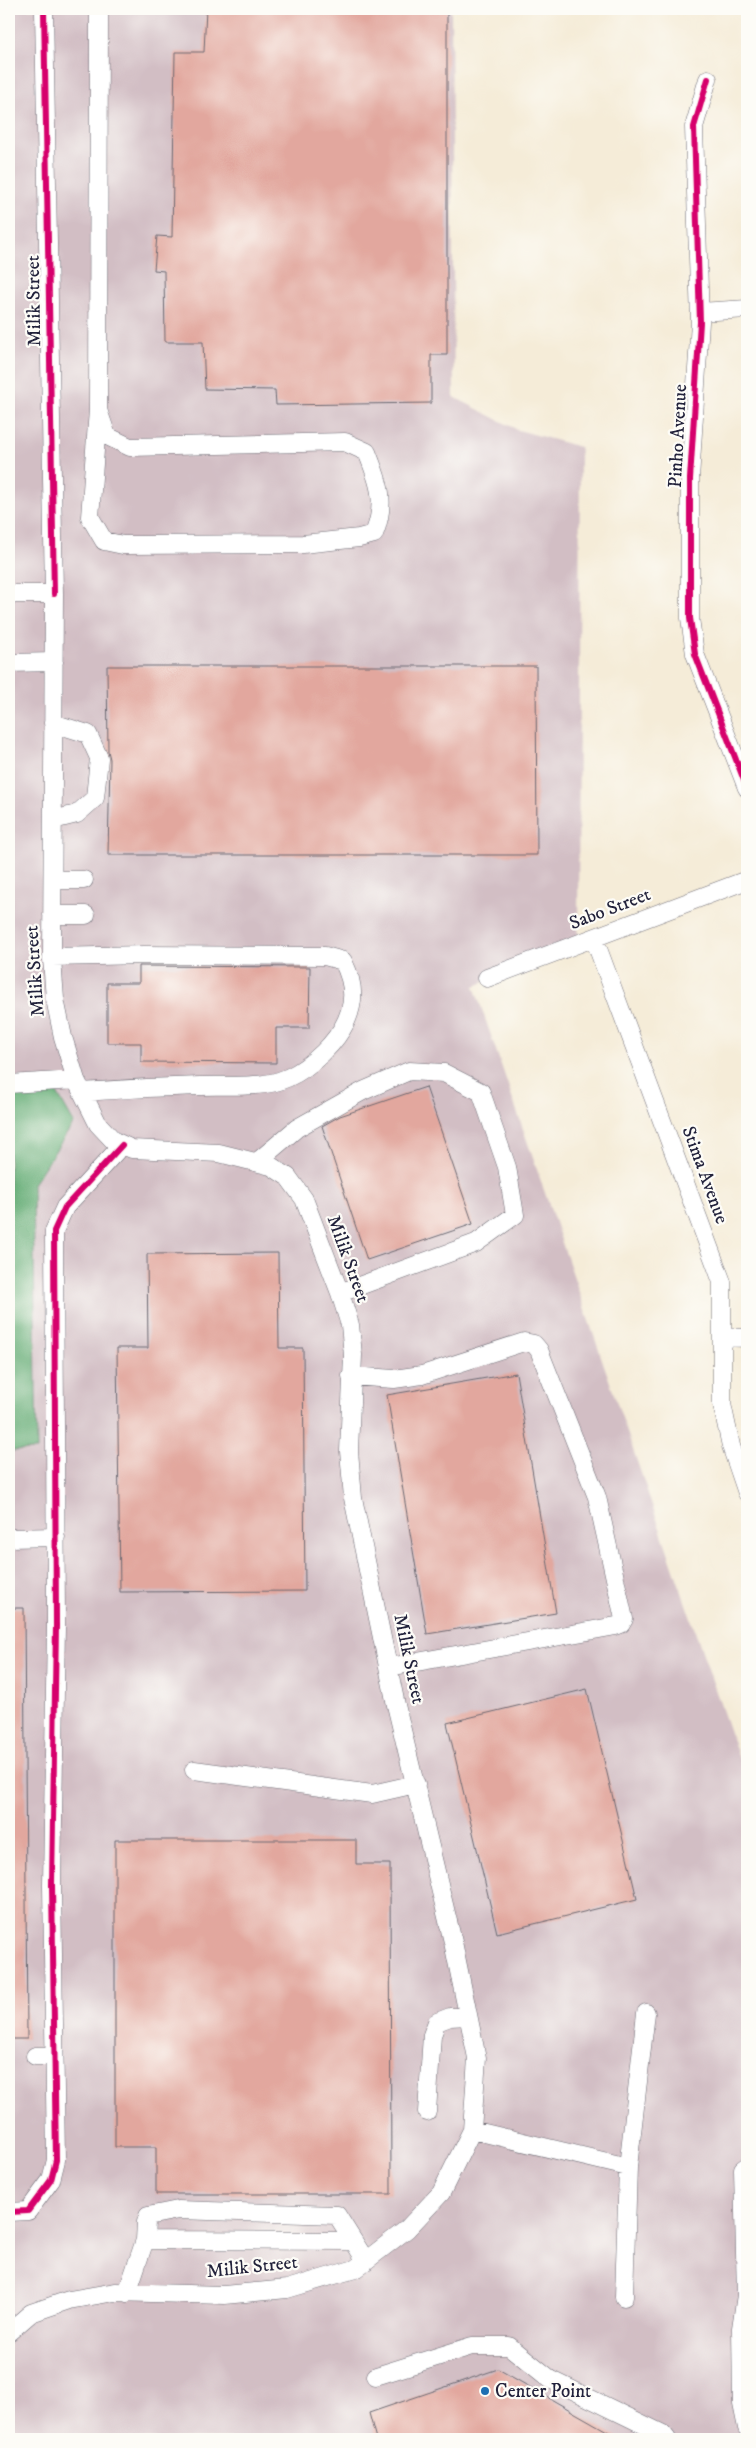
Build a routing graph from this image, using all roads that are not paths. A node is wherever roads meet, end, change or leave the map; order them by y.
1 (44, 9) edge
2 (99, 9) edge
3 (708, 79) dead end
4 (747, 309) edge
5 (700, 312) junction
6 (98, 410) junction
7 (9, 594) edge
8 (54, 594) junction
9 (54, 662) junction
10 (10, 663) edge
11 (53, 723) junction
12 (747, 788) edge
13 (53, 820) junction
14 (53, 880) junction
15 (84, 880) dead end
16 (747, 880) edge
17 (52, 915) junction
18 (86, 915) dead end
19 (594, 938) junction
20 (52, 957) junction
21 (488, 978) dead end
22 (9, 1084) edge
23 (79, 1086) junction
24 (122, 1145) junction
25 (256, 1162) junction
26 (340, 1293) junction
27 (724, 1337) junction
28 (747, 1338) edge
29 (351, 1376) junction
30 (747, 1492) edge
31 (56, 1537) junction
32 (9, 1538) edge
33 (389, 1666) junction
34 (194, 1770) dead end
35 (416, 1784) junction
36 (646, 2013) dead end
37 (468, 2016) junction
38 (35, 2056) dead end
39 (54, 2056) junction
40 (427, 2112) dead end
41 (472, 2130) junction
42 (747, 2166) edge
43 (628, 2167) junction
44 (9, 2212) edge
45 (145, 2240) junction
46 (353, 2241) junction
47 (366, 2261) junction
48 (127, 2293) junction
49 (624, 2297) dead end
50 (9, 2332) edge
51 (376, 2376) dead end
52 (747, 2428) edge
53 (667, 2439) edge

1 - 8 street, Milik Street
2 - 6 street
3 - 5 street, Pinho Avenue
4 - 5 street
5 - 12 street, Pinho Avenue
6 - 6 street
7 - 8 street
8 - 9 street, Milik Street
9 - 10 street
9 - 11 street, Milik Street
11 - 13 street, Milik Street
11 - 13 street
13 - 14 street, Milik Street
14 - 15 street
14 - 17 street, Milik Street
16 - 19 street, Sabo Street
17 - 18 street
17 - 20 street, Milik Street
19 - 21 street, Sabo Street
19 - 27 street, Stima Avenue
20 - 23 street, Milik Street
20 - 23 street
22 - 23 street
23 - 24 street, Milik Street
24 - 25 street, Milik Street
24 - 31 street
25 - 26 street, Milik Street
25 - 26 street
26 - 29 street, Milik Street
27 - 28 street
27 - 30 street, Stima Avenue
29 - 33 street, Milik Street
29 - 33 street
31 - 32 street
31 - 39 street
33 - 35 street, Milik Street
34 - 35 street
35 - 37 street, Milik Street
36 - 43 street
37 - 40 street
37 - 41 street, Milik Street
38 - 39 street
39 - 44 street
41 - 43 street
41 - 47 street, Milik Street
42 - 52 street
43 - 49 street
45 - 46 street
45 - 46 street
45 - 48 street
46 - 47 street
47 - 48 street, Milik Street
48 - 50 street, Milik Street
51 - 53 street

